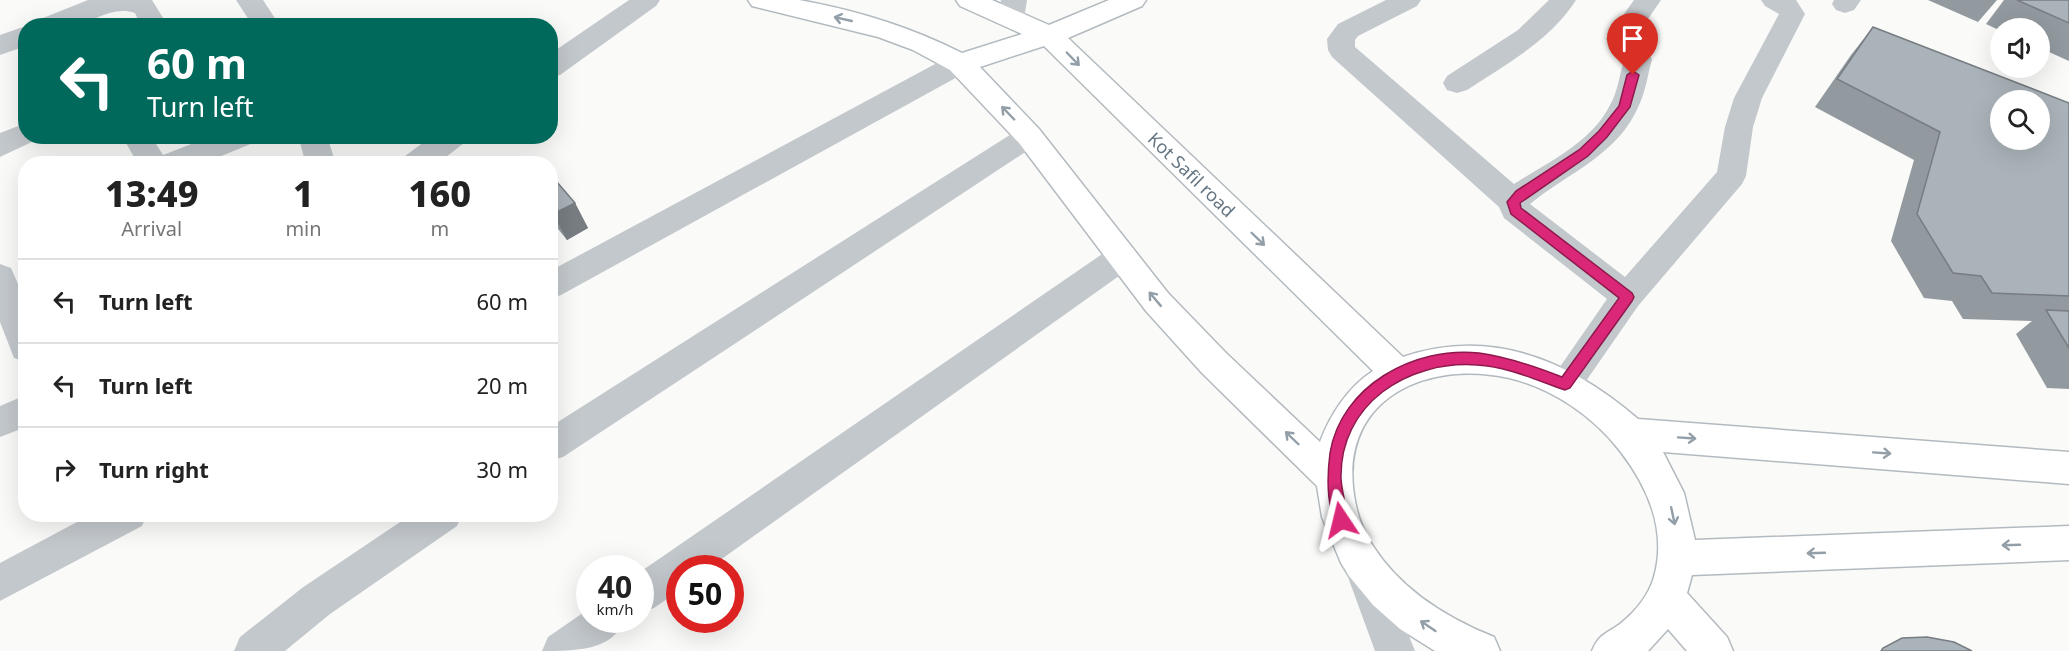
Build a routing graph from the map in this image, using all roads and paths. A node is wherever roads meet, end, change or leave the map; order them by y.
1 (249, 0) edge
2 (647, 0) edge
3 (762, 0) edge
4 (969, 0) edge
5 (1133, 0) edge
6 (1408, 0) edge
7 (1563, 0) edge
8 (1648, 0) edge
9 (1774, 0) edge
10 (1012, 10) edge
11 (66, 18) edge
12 (151, 18) edge
13 (261, 18) edge
14 (1049, 34) junction
15 (18, 38) edge
16 (0, 46) edge
17 (558, 62) edge
18 (960, 63) junction
19 (1457, 83) dead end
20 (1029, 136) junction
21 (18, 137) edge
22 (222, 144) edge
23 (443, 144) edge
24 (0, 146) edge
25 (192, 156) edge
26 (427, 156) edge
27 (1514, 202) junction
28 (1122, 256) junction
29 (0, 277) edge
30 (558, 282) edge
31 (1627, 297) junction
32 (18, 326) edge
33 (1397, 374) junction
34 (1565, 384) junction
35 (18, 414) edge
36 (0, 422) edge
37 (1629, 434) junction
38 (558, 441) edge
39 (2069, 468) edge
40 (1334, 479) junction
41 (432, 522) edge
42 (93, 523) edge
43 (2069, 543) edge
44 (1678, 558) junction
45 (1361, 562) junction
46 (0, 583) edge
47 (654, 586) edge
48 (1667, 598) junction
49 (588, 633) edge
50 (254, 651) edge
51 (562, 651) edge
52 (1395, 651) edge
53 (1480, 651) edge
54 (1613, 651) edge
55 (1713, 651) edge

1 - 13 street
2 - 17 street
18 -> 3 main road
4 - 10 main road, Kot Safil road
5 - 14 main road
6 - 27 street
7 - 19 street
8 - 27 street
9 - 31 street
10 - 14 main road, Kot Safil road
11 - 12 street
14 - 18 main road
14 -> 33 main road, Kot Safil road
15 - 16 street
20 -> 18 main road
18 - 30 street
20 - 28 main road
20 - 38 street
21 - 24 street
22 - 25 street
23 - 26 street
27 - 31 street
40 -> 28 main road
28 - 47 street
29 - 32 street
31 - 34 street
33 - 34 main road
33 - 40 main road
34 - 37 main road
35 - 36 street
37 -> 39 main road
37 -> 44 main road
40 - 45 main road
41 - 50 street
42 - 46 street
43 -> 44 main road
44 - 48 main road
45 - 52 street
53 -> 45 main road
48 - 54 main road
48 - 55 main road
49 - 51 street

